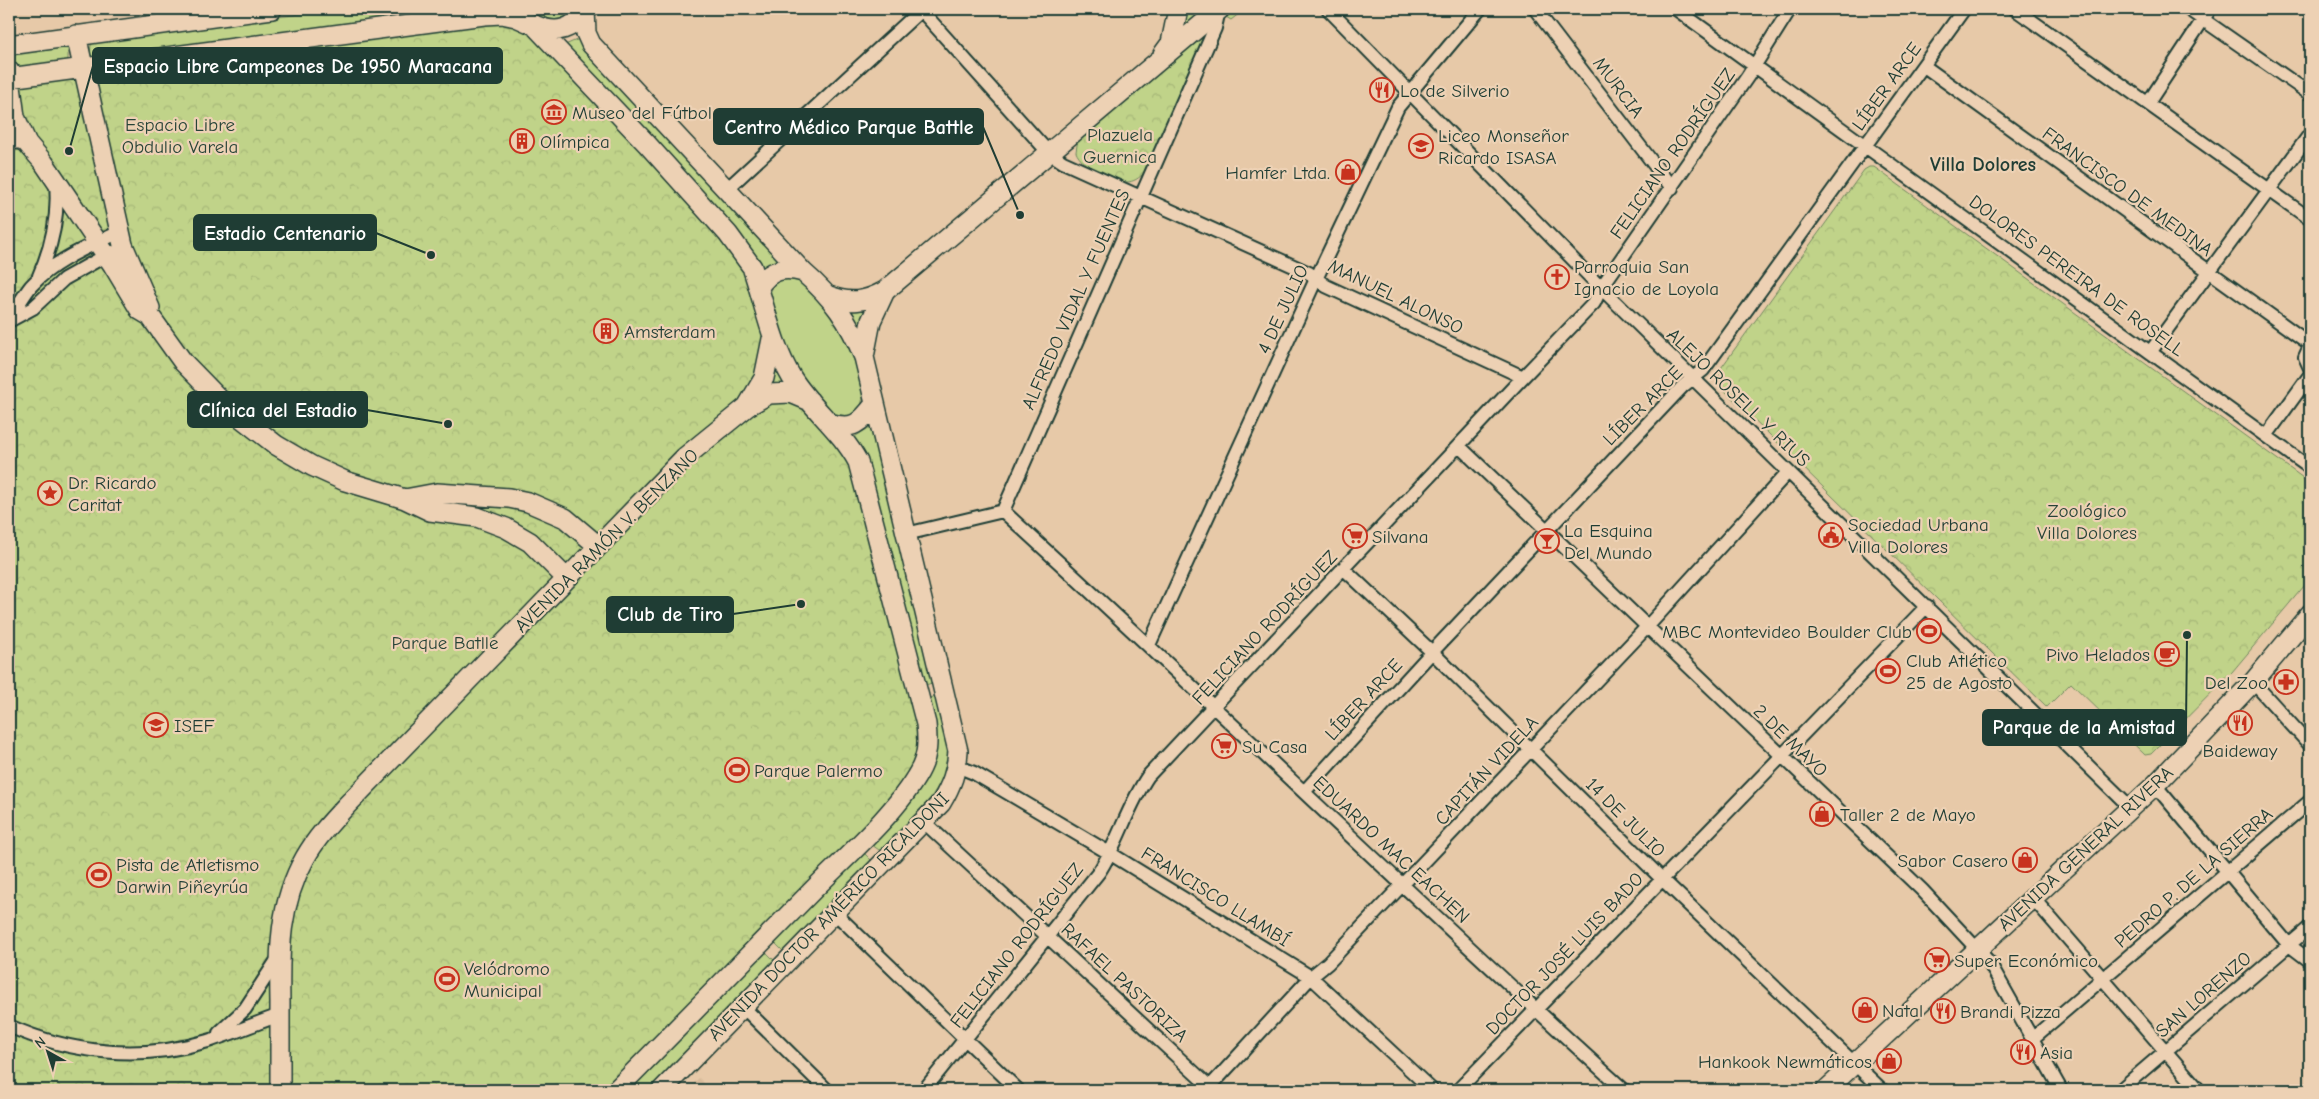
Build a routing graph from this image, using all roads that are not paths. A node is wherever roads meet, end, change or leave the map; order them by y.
1 (272, 9) edge
2 (921, 9) edge
3 (1178, 9) edge
4 (1220, 9) edge
5 (1328, 9) edge
6 (1480, 9) edge
7 (1535, 9) edge
8 (1676, 9) edge
9 (1790, 9) edge
10 (1964, 9) edge
11 (2015, 9) edge
12 (2188, 9) edge
13 (2210, 9) edge
14 (586, 10) edge
15 (529, 17) edge
16 (2203, 20) junction
17 (76, 35) junction
18 (9, 45) edge
19 (1162, 56) junction
20 (1754, 66) junction
21 (1924, 66) junction
22 (82, 69) junction
23 (9, 76) edge
24 (1408, 94) junction
25 (2310, 94) edge
26 (2148, 103) junction
27 (9, 125) edge
28 (2310, 134) edge
29 (18, 142) edge
30 (1866, 147) junction
31 (1048, 152) junction
32 (56, 181) junction
33 (1672, 188) junction
34 (727, 189) junction
35 (2270, 189) junction
36 (1140, 197) junction
37 (2310, 219) edge
38 (122, 239) junction
39 (101, 249) junction
40 (803, 272) junction
41 (2209, 273) junction
42 (1316, 279) junction
43 (38, 280) junction
44 (759, 287) junction
45 (1601, 288) junction
46 (885, 291) junction
47 (829, 296) junction
48 (150, 316) junction
49 (9, 320) edge
50 (772, 339) junction
51 (2310, 346) edge
52 (2151, 351) junction
53 (864, 357) junction
54 (2310, 368) edge
55 (2310, 375) edge
56 (1523, 377) junction
57 (1693, 378) junction
58 (810, 401) junction
59 (874, 405) junction
60 (748, 406) junction
61 (829, 423) junction
62 (2266, 436) junction
63 (1459, 446) junction
64 (2310, 468) edge
65 (1788, 472) junction
66 (405, 499) junction
67 (1003, 511) junction
68 (1548, 530) junction
69 (906, 534) junction
70 (597, 545) junction
71 (1344, 570) junction
72 (566, 578) junction
73 (1927, 606) junction
74 (2310, 614) edge
75 (1647, 627) junction
76 (1149, 645) junction
77 (1432, 652) junction
78 (2254, 682) junction
79 (945, 691) junction
80 (919, 697) junction
81 (1214, 707) junction
82 (2310, 745) edge
83 (1530, 749) junction
84 (1781, 756) junction
85 (957, 766) junction
86 (2155, 784) junction
87 (1304, 792) junction
88 (2310, 801) edge
89 (2130, 807) junction
90 (923, 821) junction
91 (866, 837) junction
92 (1111, 854) junction
93 (887, 858) junction
94 (2228, 872) junction
95 (1662, 879) junction
96 (1402, 885) junction
97 (2033, 898) junction
98 (835, 913) junction
99 (2310, 927) edge
100 (1048, 936) junction
101 (759, 945) junction
102 (2289, 945) junction
103 (1978, 948) junction
104 (279, 956) junction
105 (2310, 961) edge
106 (780, 967) junction
107 (1311, 977) junction
108 (2102, 979) junction
109 (742, 1006) junction
110 (1535, 1010) junction
111 (280, 1015) junction
112 (9, 1026) edge
113 (2032, 1039) junction
114 (965, 1040) junction
115 (209, 1041) junction
116 (2166, 1051) junction
117 (1855, 1064) junction
118 (1210, 1089) edge
119 (280, 1090) edge
120 (616, 1090) edge
121 (662, 1090) edge
122 (827, 1090) edge
123 (924, 1090) edge
124 (1018, 1090) edge
125 (1432, 1090) edge
126 (1458, 1090) edge
127 (1624, 1090) edge
128 (1826, 1090) edge
129 (1882, 1090) edge
130 (2061, 1090) edge
131 (2120, 1090) edge
132 (2199, 1090) edge

1 - 17 street
2 - 31 street, MANUEL ALONSO
2 - 34 street
3 - 19 street
4 - 19 street
4 - 36 street, ALFREDO VIDAL Y FUENTES
5 - 24 street, ALEJO ROSELL Y RIUS
6 - 24 street, 4 DE JULIO
7 - 33 street, MURCIA
8 - 20 street, DOLORES PEREIRA DE ROSELL
9 - 20 street, FELICIANO RODRÍGUEZ
10 - 21 street, LÍBER ARCE
11 - 26 street
12 - 16 street
13 - 16 street
14 - 15 street
14 - 34 street, AVENIDA DOCTOR AMÉRICO RICALDONI
15 - 22 street, AVENIDA DOCTOR AMÉRICO RICALDONI
15 - 44 street, AVENIDA DOCTOR AMÉRICO RICALDONI
16 - 25 street
16 - 26 street
17 - 18 street
17 - 22 street
19 - 31 street
20 - 30 street, DOLORES PEREIRA DE ROSELL
20 - 33 street, FELICIANO RODRÍGUEZ
21 - 30 street, LÍBER ARCE
21 - 41 street, FRANCISCO DE MEDINA
22 - 23 street, AVENIDA DOCTOR AMÉRICO RICALDONI
22 - 38 street
23 - 29 street
24 - 42 street, 4 DE JULIO
24 - 45 street, ALEJO ROSELL Y RIUS
26 - 35 street
27 - 29 street
28 - 35 street
29 - 32 street
30 - 52 street, DOLORES PEREIRA DE ROSELL
30 - 57 street, LÍBER ARCE
31 - 36 street, MANUEL ALONSO
31 - 46 street
32 - 39 street
32 - 43 street
33 - 45 street, FELICIANO RODRÍGUEZ
34 - 40 street, AVENIDA DOCTOR AMÉRICO RICALDONI
35 - 37 street
35 - 41 street
36 - 42 street, MANUEL ALONSO
36 - 67 street, ALFREDO VIDAL Y FUENTES
38 - 39 street
38 - 48 street
39 - 43 street
39 - 48 street
39 - 49 street
40 - 44 street
40 - 47 street, AVENIDA DOCTOR AMÉRICO RICALDONI
41 - 51 street, FRANCISCO DE MEDINA
41 - 52 street
42 - 56 street, MANUEL ALONSO
42 - 76 street, 4 DE JULIO
43 - 49 street
44 - 50 street, AVENIDA DOCTOR AMÉRICO RICALDONI
45 - 56 street, FELICIANO RODRÍGUEZ
45 - 57 street, ALEJO ROSELL Y RIUS
46 - 47 street
46 - 53 street
47 - 53 street, AVENIDA DOCTOR AMÉRICO RICALDONI
48 - 66 street
50 - 58 street, AVENIDA DOCTOR AMÉRICO RICALDONI
50 - 60 street, AVENIDA RAMÓN V. BENZANO
51 - 54 street
52 - 62 street, DOLORES PEREIRA DE ROSELL
53 - 59 street, AVENIDA DOCTOR AMÉRICO RICALDONI
55 - 62 street
56 - 63 street, FELICIANO RODRÍGUEZ
57 - 65 street, ALEJO ROSELL Y RIUS
57 - 68 street, LÍBER ARCE
58 - 60 street, AVENIDA RAMÓN V. BENZANO
58 - 61 street, AVENIDA DOCTOR AMÉRICO RICALDONI
59 - 61 street
59 - 69 street, AVENIDA DOCTOR AMÉRICO RICALDONI
60 - 70 street, AVENIDA RAMÓN V. BENZANO
61 - 80 street, AVENIDA DOCTOR AMÉRICO RICALDONI
62 - 64 street, DOLORES PEREIRA DE ROSELL
63 - 68 street, 2 DE MAYO
63 - 71 street, FELICIANO RODRÍGUEZ
65 - 73 street, ALEJO ROSELL Y RIUS
65 - 75 street, CAPITÁN VIDELA
66 - 70 street
66 - 72 street
67 - 69 street
67 - 76 street, EDUARDO MAC EACHEN
68 - 75 street, 2 DE MAYO
68 - 77 street, LÍBER ARCE
69 - 79 street, AVENIDA DOCTOR AMÉRICO RICALDONI
70 - 72 street, AVENIDA RAMÓN V. BENZANO
71 - 77 street, 14 DE JULIO
71 - 81 street, FELICIANO RODRÍGUEZ
72 - 104 street, AVENIDA RAMÓN V. BENZANO
73 - 84 street, DOCTOR JOSÉ LUIS BADO
73 - 89 street, ALEJO ROSELL Y RIUS
74 - 78 street, AVENIDA GENERAL RIVERA
75 - 83 street, CAPITÁN VIDELA
75 - 84 street, 2 DE MAYO
76 - 81 street, EDUARDO MAC EACHEN
77 - 83 street, 14 DE JULIO
77 - 87 street, LÍBER ARCE
78 - 82 street
78 - 86 street, AVENIDA GENERAL RIVERA
79 - 80 street
79 - 85 street, AVENIDA DOCTOR AMÉRICO RICALDONI
80 - 91 street, AVENIDA DOCTOR AMÉRICO RICALDONI
81 - 87 street, EDUARDO MAC EACHEN
81 - 92 street, FELICIANO RODRÍGUEZ
83 - 95 street, 14 DE JULIO
83 - 96 street, CAPITÁN VIDELA
84 - 95 street, DOCTOR JOSÉ LUIS BADO
84 - 103 street, 2 DE MAYO
85 - 90 street, AVENIDA DOCTOR AMÉRICO RICALDONI
85 - 92 street, FRANCISCO LLAMBÍ
86 - 89 street, AVENIDA GENERAL RIVERA
86 - 94 street
87 - 96 street, EDUARDO MAC EACHEN
88 - 94 street, PEDRO P. DE LA SIERRA
89 - 97 street, AVENIDA GENERAL RIVERA
90 - 93 street, AVENIDA DOCTOR AMÉRICO RICALDONI
90 - 100 street, RAFAEL PASTORIZA
91 - 93 street
91 - 101 street, AVENIDA DOCTOR AMÉRICO RICALDONI
92 - 100 street, FELICIANO RODRÍGUEZ
92 - 107 street, FRANCISCO LLAMBÍ
93 - 98 street, AVENIDA DOCTOR AMÉRICO RICALDONI
94 - 102 street
94 - 108 street, PEDRO P. DE LA SIERRA
95 - 110 street, DOCTOR JOSÉ LUIS BADO
95 - 117 street, 14 DE JULIO
96 - 107 street, CAPITÁN VIDELA
96 - 110 street, EDUARDO MAC EACHEN
97 - 103 street, AVENIDA GENERAL RIVERA
97 - 108 street
98 - 106 street, AVENIDA DOCTOR AMÉRICO RICALDONI
98 - 114 street
99 - 102 street, SAN LORENZO
100 - 114 street, FELICIANO RODRÍGUEZ
100 - 118 street, RAFAEL PASTORIZA
101 - 106 street
101 - 120 street, AVENIDA DOCTOR AMÉRICO RICALDONI
102 - 105 street
102 - 116 street, SAN LORENZO
103 - 113 street, 2 DE MAYO
103 - 117 street, AVENIDA GENERAL RIVERA
104 - 111 street, AVENIDA RAMÓN V. BENZANO
104 - 115 street
106 - 109 street, AVENIDA DOCTOR AMÉRICO RICALDONI
107 - 118 street, CAPITÁN VIDELA
107 - 125 street, FRANCISCO LLAMBÍ
108 - 113 street, PEDRO P. DE LA SIERRA
108 - 116 street
109 - 121 street, AVENIDA DOCTOR AMÉRICO RICALDONI
109 - 122 street
110 - 126 street, DOCTOR JOSÉ LUIS BADO
110 - 127 street, EDUARDO MAC EACHEN
111 - 115 street
111 - 119 street, AVENIDA RAMÓN V. BENZANO
112 - 115 street
113 - 130 street, 2 DE MAYO
114 - 123 street, FELICIANO RODRÍGUEZ
114 - 124 street
116 - 131 street, SAN LORENZO
116 - 132 street
117 - 128 street, AVENIDA GENERAL RIVERA
117 - 129 street, 14 DE JULIO

